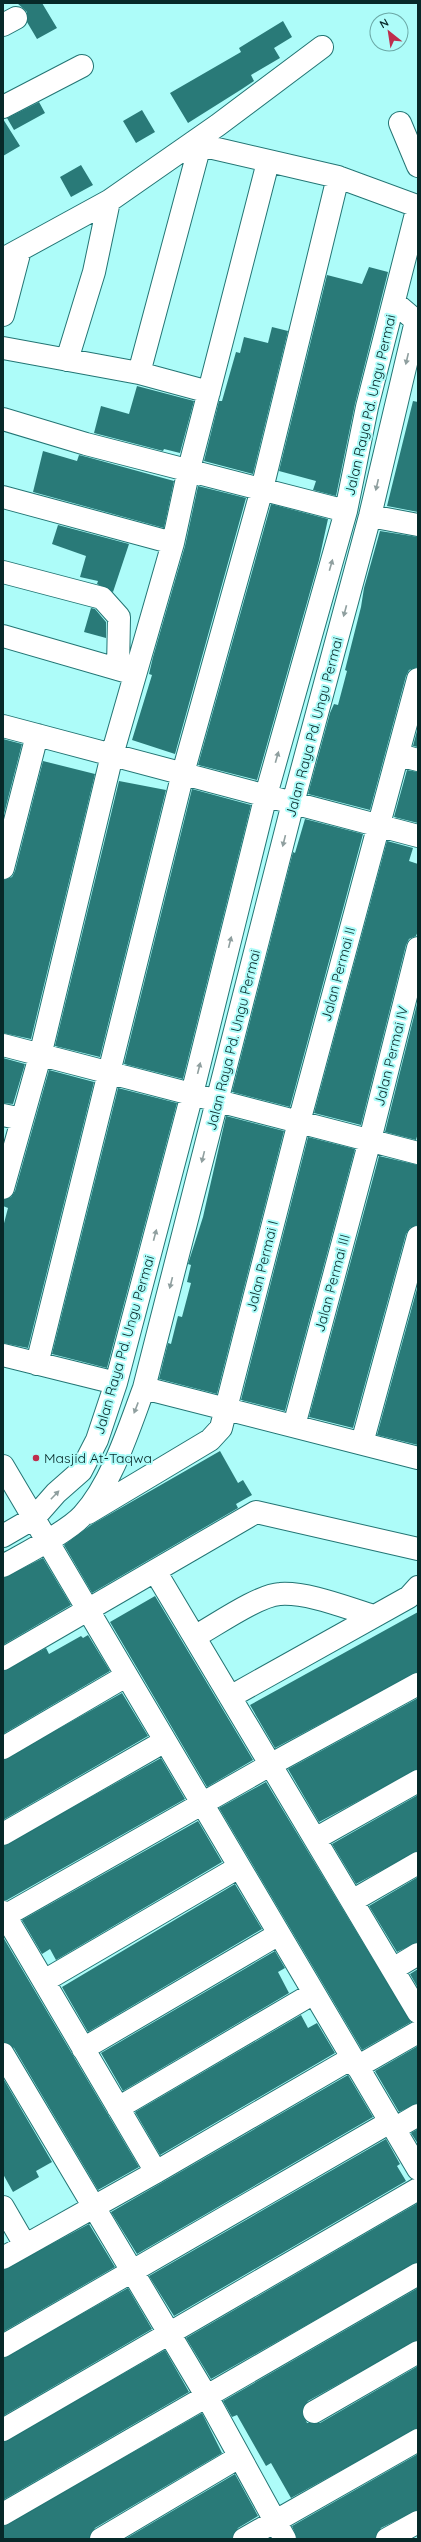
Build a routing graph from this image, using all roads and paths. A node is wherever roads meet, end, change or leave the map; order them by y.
1 (322, 47) dead end
2 (82, 66) dead end
3 (3, 107) edge
4 (400, 123) dead end
5 (201, 141) junction
6 (268, 162) junction
7 (418, 166) edge
8 (338, 177) junction
9 (110, 201) junction
10 (418, 206) edge
11 (11, 254) edge
12 (395, 303) junction
13 (3, 315) edge
14 (3, 348) edge
15 (67, 360) junction
16 (139, 373) junction
17 (209, 392) junction
18 (3, 419) edge
19 (189, 469) junction
20 (262, 489) junction
21 (3, 497) edge
22 (346, 511) junction
23 (370, 516) junction
24 (418, 525) edge
25 (173, 542) junction
26 (3, 572) edge
27 (3, 636) edge
28 (127, 672) junction
29 (418, 679) edge
30 (3, 726) edge
31 (37, 735) junction
32 (112, 754) junction
33 (409, 758) edge
34 (183, 773) junction
35 (266, 795) junction
36 (294, 803) junction
37 (377, 825) junction
38 (418, 836) edge
39 (3, 868) edge
40 (418, 948) edge
41 (3, 1045) edge
42 (40, 1056) junction
43 (108, 1073) junction
44 (192, 1094) junction
45 (218, 1102) junction
46 (12, 1117) edge
47 (299, 1122) junction
48 (370, 1140) junction
49 (418, 1153) edge
50 (3, 1187) edge
51 (418, 1238) edge
52 (3, 1355) edge
53 (37, 1364) junction
54 (116, 1383) junction
55 (144, 1388) junction
56 (225, 1410) junction
57 (294, 1426) junction
58 (362, 1443) junction
59 (418, 1458) edge
60 (3, 1466) edge
61 (83, 1516) junction
62 (34, 1518) junction
63 (3, 1536) edge
64 (47, 1541) junction
65 (418, 1549) edge
66 (3, 1566) edge
67 (155, 1571) junction
68 (418, 1587) edge
69 (87, 1610) junction
70 (374, 1616) junction
71 (196, 1636) junction
72 (3, 1659) edge
73 (126, 1676) junction
74 (418, 1684) edge
75 (230, 1697) junction
76 (165, 1741) junction
77 (3, 1748) edge
78 (270, 1765) junction
79 (418, 1781) edge
80 (202, 1805) junction
81 (3, 1834) edge
82 (315, 1839) junction
83 (418, 1863) edge
84 (240, 1867) junction
85 (352, 1901) junction
86 (4, 1915) edge
87 (279, 1934) junction
88 (418, 1954) edge
89 (393, 1969) junction
90 (44, 1981) junction
91 (314, 1993) junction
92 (418, 2012) edge
93 (418, 2032) edge
94 (83, 2049) junction
95 (3, 2054) edge
96 (355, 2062) junction
97 (118, 2108) junction
98 (418, 2115) edge
99 (392, 2126) junction
100 (418, 2169) edge
101 (156, 2172) junction
102 (418, 2189) edge
103 (93, 2206) junction
104 (3, 2207) edge
105 (25, 2245) junction
106 (3, 2258) edge
107 (131, 2270) junction
108 (418, 2274) edge
109 (168, 2332) junction
110 (3, 2346) edge
111 (418, 2352) edge
112 (207, 2397) junction
113 (314, 2412) dead end
114 (3, 2430) edge
115 (418, 2440) edge
116 (240, 2457) junction
117 (3, 2514) edge
118 (418, 2522) edge
119 (280, 2530) edge
120 (101, 2539) edge
121 (244, 2539) edge
122 (387, 2539) edge

1 - 5 street
2 - 3 street
4 - 7 street
5 - 6 street
5 - 9 street
5 - 16 street
6 - 8 street
6 - 17 street
8 - 10 street
8 - 20 street
9 - 11 street
9 - 15 street
10 - 12 street
11 - 13 street
12 - 22 street, Jalan Raya Pd. Ungu Permai
12 -> 23 street, Jalan Raya Pd. Ungu Permai
14 - 15 street
15 - 16 street
16 - 17 street
17 - 19 street
18 - 19 street
19 - 20 street
19 - 25 street
20 - 22 street
20 - 34 street
21 - 25 street
35 -> 22 street, Jalan Raya Pd. Ungu Permai
23 - 24 street
23 -> 36 street, Jalan Raya Pd. Ungu Permai
25 - 28 street
26 - 28 street
27 - 28 street
28 - 32 street
29 - 33 street, Jalan Permai II
30 - 31 street
31 - 32 street
31 - 39 street
32 - 34 street
32 - 42 street
33 - 37 street, Jalan Permai II
34 - 35 street
34 - 43 street
35 - 36 street
44 -> 35 street, Jalan Raya Pd. Ungu Permai
36 - 37 street
36 -> 45 street, Jalan Raya Pd. Ungu Permai
37 - 38 street
37 - 47 street, Jalan Permai II
40 - 48 street, Jalan Permai IV
41 - 42 street
42 - 43 street
42 - 46 street
43 - 44 street
43 - 53 street
44 - 45 street
54 -> 44 street, Jalan Raya Pd. Ungu Permai
45 - 47 street
45 -> 55 street, Jalan Raya Pd. Ungu Permai
46 - 50 street
47 - 48 street
47 - 56 street, Jalan Permai I
48 - 49 street
48 - 57 street, Jalan Permai III
51 - 58 street
52 - 53 street
53 - 54 street
62 -> 54 street, Jalan Raya Pd. Ungu Permai
55 - 56 street
55 -> 61 street, Jalan Raya Pd. Ungu Permai
56 - 57 street
56 - 61 street, Jalan Permai I
57 - 58 street
58 - 59 street
60 - 62 street
61 - 64 street, Jalan Raya Pd. Ungu Permai
62 - 63 street, Jalan Raya Pd. Ungu Permai
62 - 64 street
64 - 66 street, Jalan Raya Pd. Ungu Permai
64 - 69 street
65 - 67 street
67 - 69 street
67 - 71 street
68 - 70 street
69 - 72 street
69 - 73 street
70 - 71 street
70 - 75 street
71 - 75 street
73 - 76 street
73 - 77 street
74 - 78 street
75 - 78 street
76 - 80 street
76 - 81 street
78 - 80 street
78 - 82 street
79 - 82 street
80 - 84 street
80 - 86 street
82 - 85 street
83 - 85 street
84 - 87 street
84 - 90 street
85 - 89 street
86 - 90 street
87 - 91 street
87 - 94 street
88 - 89 street
89 - 92 street
90 - 94 street
91 - 96 street
91 - 97 street
93 - 96 street
94 - 97 street
95 - 103 street
96 - 99 street
96 - 101 street
97 - 101 street
98 - 99 street
99 - 100 street
99 - 107 street
101 - 103 street
102 - 109 street
103 - 105 street
103 - 107 street
104 - 105 street
105 - 106 street
107 - 109 street
107 - 110 street
108 - 112 street
109 - 112 street
109 - 114 street
111 - 113 street
112 - 116 street
112 - 117 street
115 - 119 street
116 - 119 street
116 - 120 street
118 - 122 street
119 - 121 street

